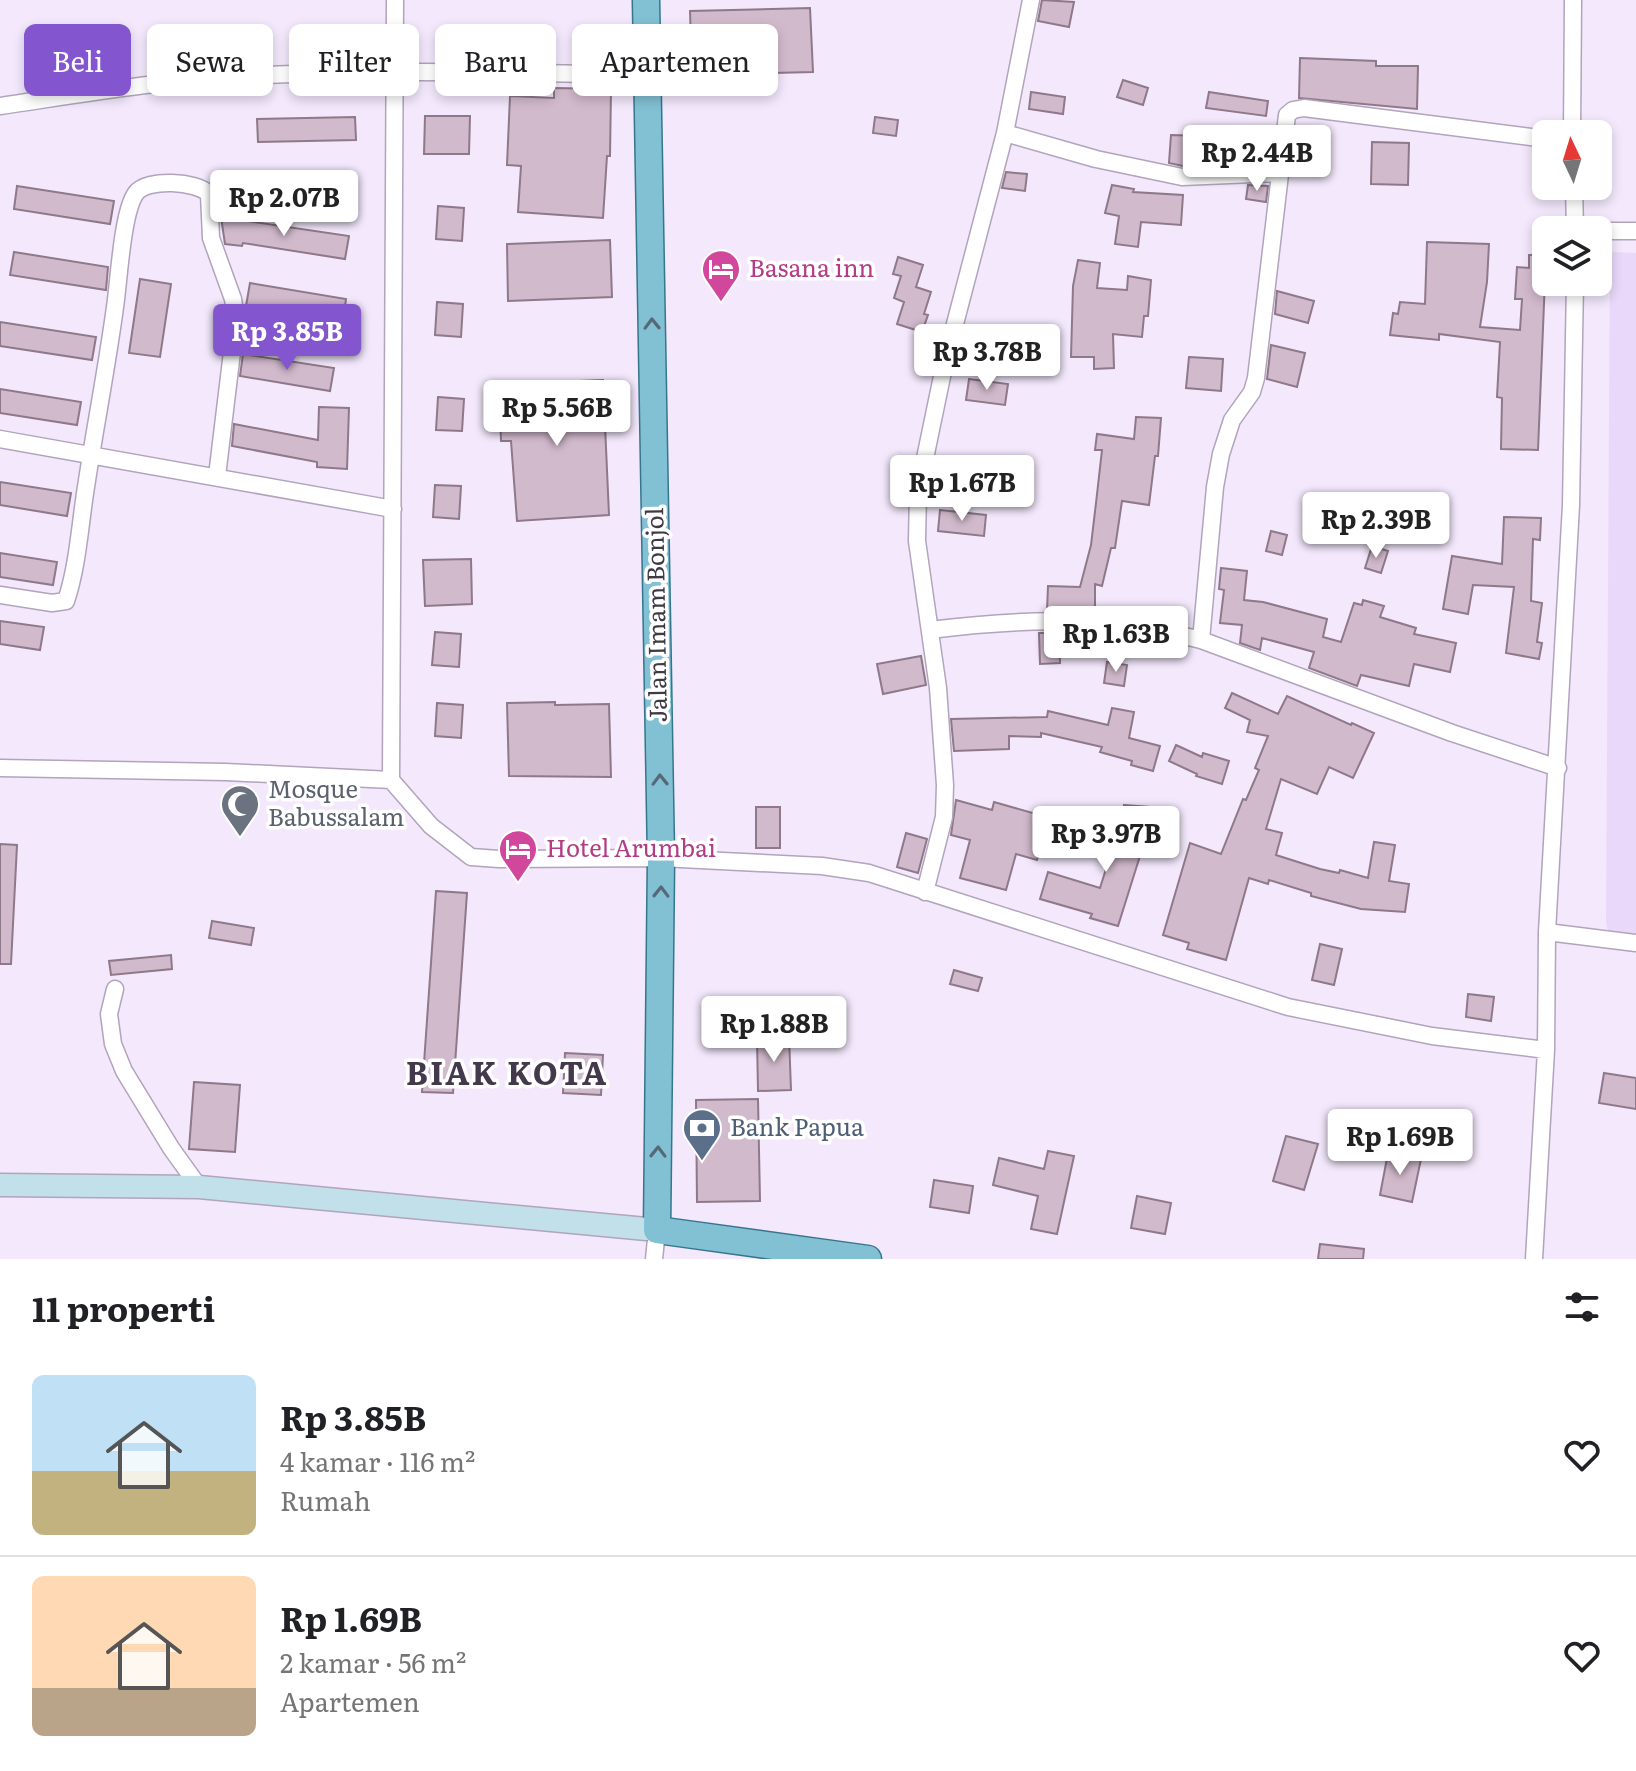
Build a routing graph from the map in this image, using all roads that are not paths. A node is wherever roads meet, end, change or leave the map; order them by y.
1 (395, 0) edge
2 (646, 0) edge
3 (1031, 0) edge
4 (1573, 0) edge
5 (396, 24) edge
6 (647, 24) edge
7 (419, 72) edge
8 (572, 74) edge
9 (289, 75) edge
10 (397, 96) edge
11 (648, 96) edge
12 (0, 106) edge
13 (1572, 120) edge
14 (1005, 133) junction
15 (1532, 137) edge
16 (1279, 173) junction
17 (1612, 231) edge
18 (1636, 231) edge
19 (1575, 296) edge
20 (0, 439) edge
21 (91, 454) junction
22 (217, 476) junction
23 (393, 509) junction
24 (0, 595) edge
25 (930, 630) junction
26 (1201, 640) junction
27 (0, 768) edge
28 (1558, 768) junction
29 (391, 780) junction
30 (661, 858) junction
31 (925, 892) junction
32 (1547, 932) junction
33 (1636, 943) edge
34 (115, 989) dead end
35 (1546, 1050) junction
36 (6, 1180) edge
37 (199, 1187) junction
38 (657, 1230) junction
39 (654, 1259) edge
40 (868, 1259) edge
41 (1534, 1259) edge

1 - 5 street
2 - 6 main road, Jalan Imam Bonjol
3 - 14 street
4 - 13 street
7 - 8 street
9 - 12 street
10 - 23 street
30 -> 11 main road, Jalan Imam Bonjol
14 - 16 street
14 - 25 street
15 - 16 street
16 - 26 street
17 - 18 street
19 - 28 street
20 - 21 street
21 - 22 street
21 - 22 street
21 - 24 street
22 - 23 street
23 - 29 street
25 - 26 street
25 - 31 street
26 - 28 street
27 - 29 street
28 - 32 street
29 - 30 street
30 - 31 street
38 -> 30 main road, Jalan Imam Bonjol
31 - 35 street
32 - 33 street
32 - 35 street
34 - 37 street
35 - 41 street
36 - 37 main road
37 - 38 main road
38 - 39 street
38 - 40 main road

